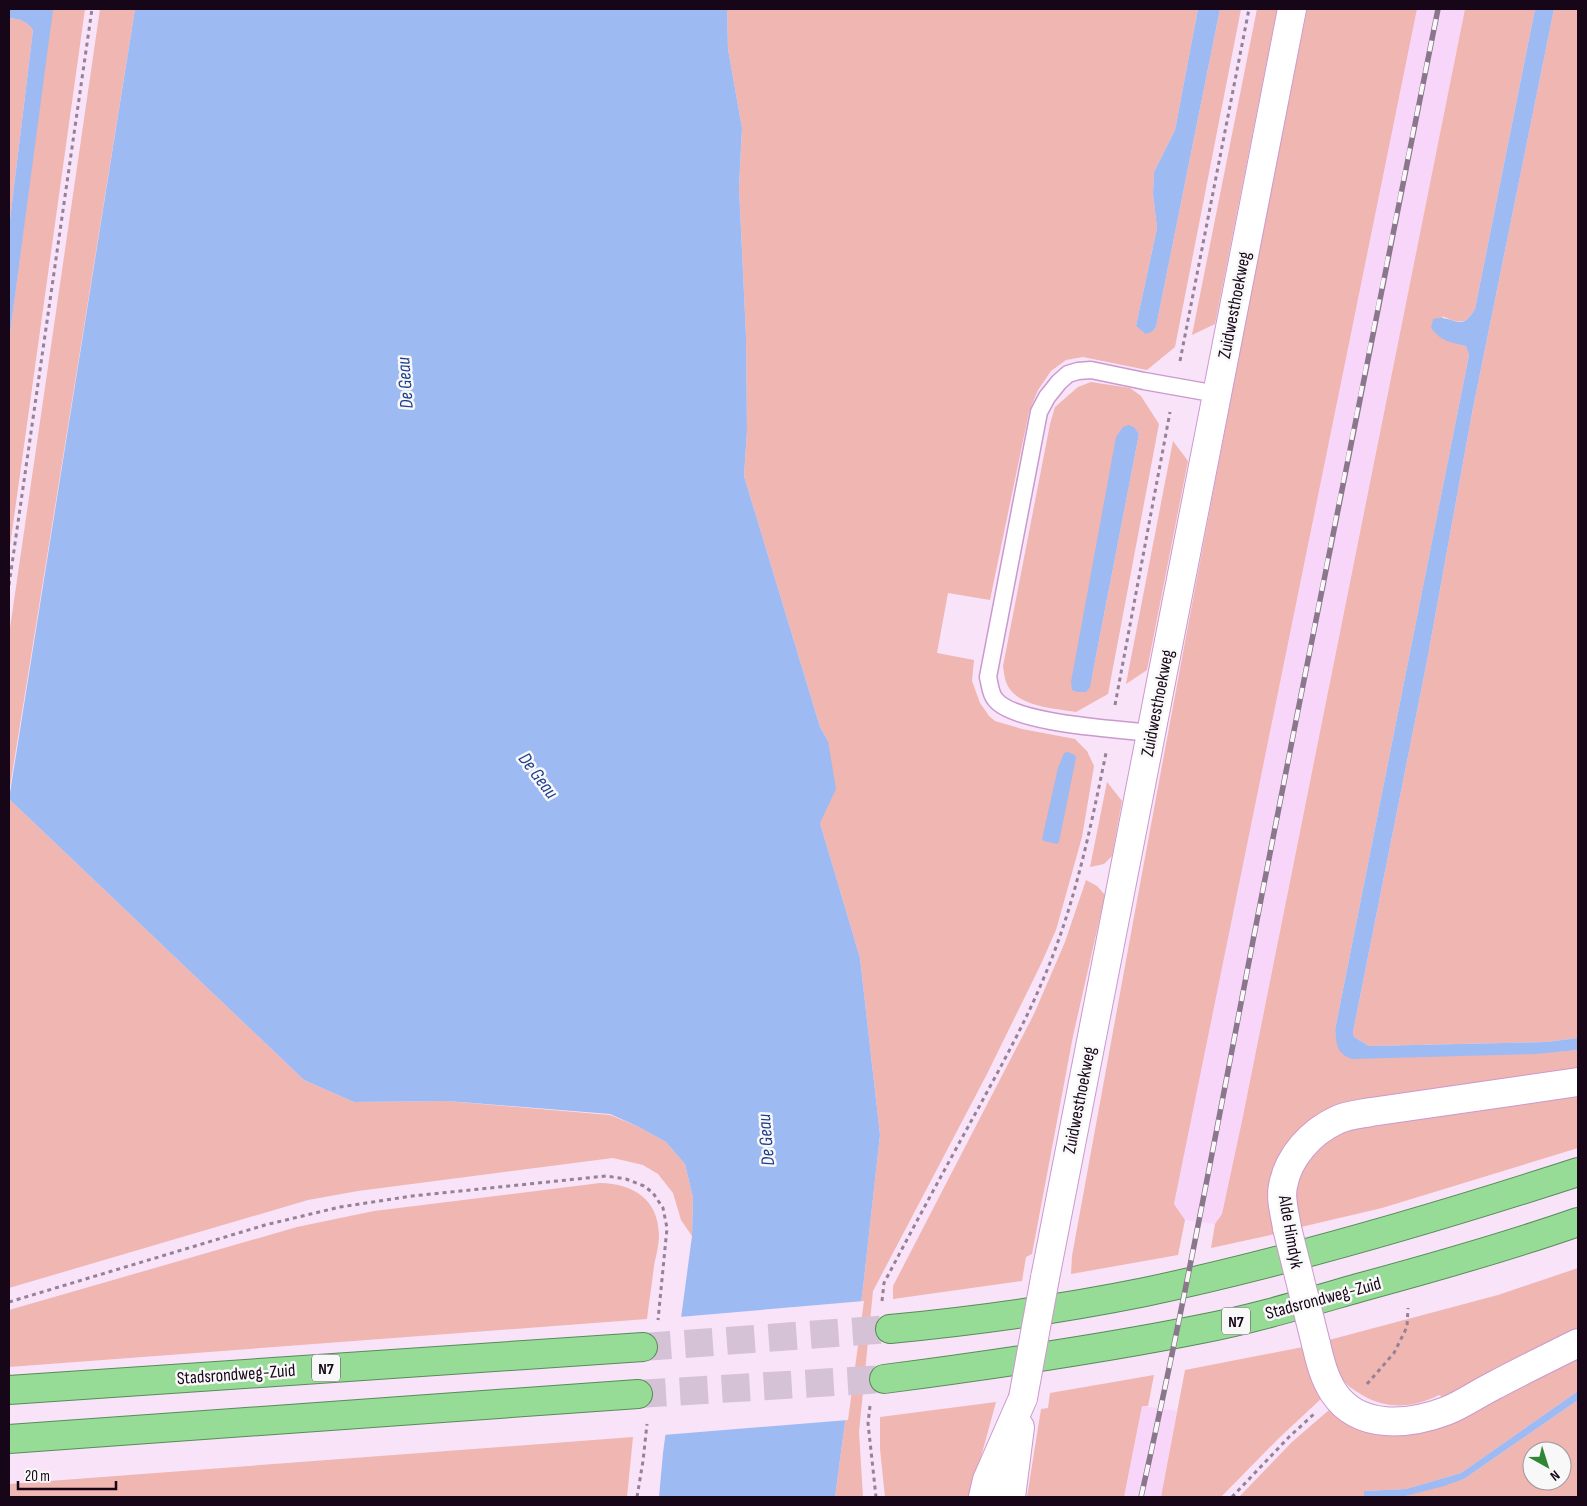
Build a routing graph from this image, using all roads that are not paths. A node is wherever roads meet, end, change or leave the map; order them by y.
1 (1292, 9) edge
2 (1217, 394) junction
3 (1151, 733) junction
4 (1578, 1082) edge
5 (1578, 1172) edge
6 (1578, 1222) edge
7 (890, 1329) tunnel mouth
8 (650, 1336) tunnel mouth
9 (1578, 1343) edge
10 (884, 1378) tunnel mouth
11 (9, 1390) edge
12 (638, 1394) tunnel mouth
13 (1024, 1398) junction
14 (9, 1439) edge
15 (983, 1497) edge
16 (1011, 1497) edge

1 - 2 street, Zuidwesthoekweg
2 - 3 street, Zuidwesthoekweg
2 - 3 lane
3 - 13 street, Zuidwesthoekweg, bridge
4 - 9 street, Alde Himdyk, bridge
5 - 7 highway
6 - 10 highway, Stadsrondweg-Zuid / N7
8 - 11 highway, Stadsrondweg-Zuid / N7
12 - 14 highway
13 - 15 street, Zuidwesthoekweg
13 - 16 street, Zuidwesthoekweg

